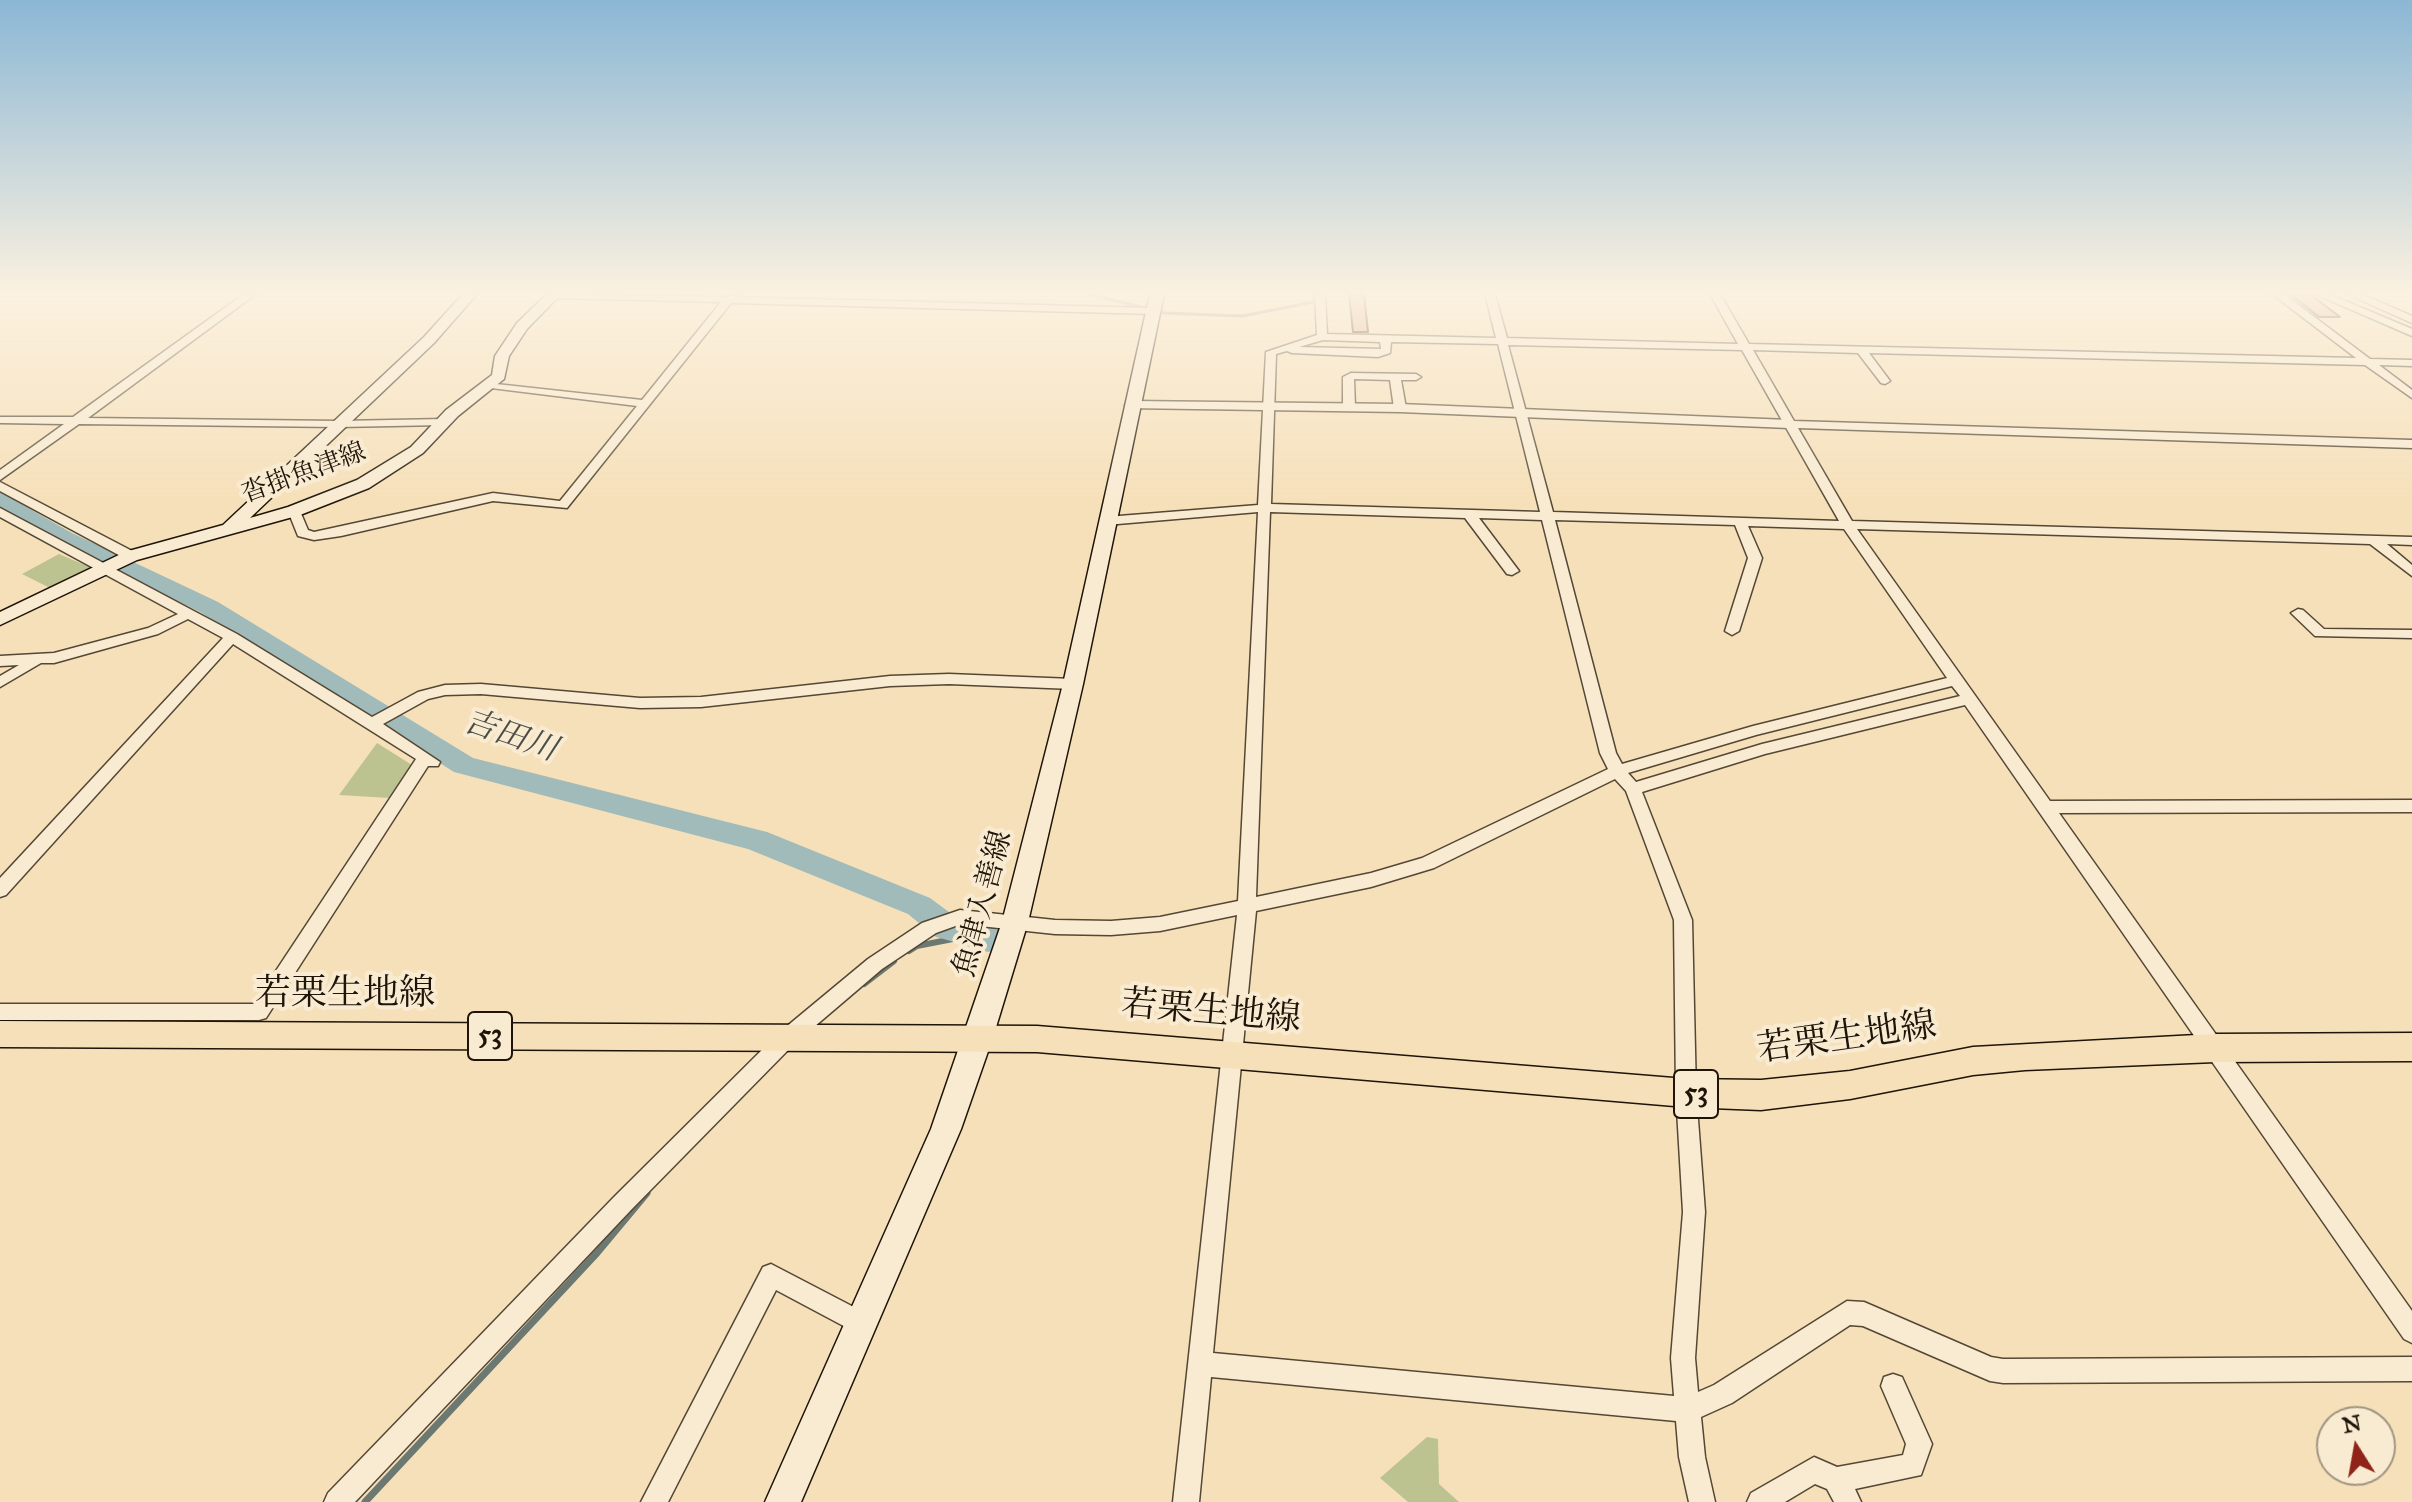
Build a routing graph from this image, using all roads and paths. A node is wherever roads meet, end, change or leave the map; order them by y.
1 (155, 364) edge
2 (403, 364) edge
3 (499, 364) edge
4 (677, 364) edge
5 (1141, 364) edge
6 (1271, 364) edge
7 (1508, 364) edge
8 (1756, 364) edge
9 (1872, 364) edge
10 (2371, 364) edge
11 (1395, 377) junction
12 (1416, 377) dead end
13 (1885, 381) dead end
14 (491, 385) junction
15 (2412, 395) edge
16 (646, 404) junction
17 (1132, 405) junction
18 (1269, 406) junction
19 (1349, 407) junction
20 (1400, 408) junction
21 (1522, 413) junction
22 (0, 420) edge
23 (78, 420) junction
24 (444, 422) junction
25 (339, 424) junction
26 (1789, 424) junction
27 (2412, 444) edge
28 (343, 453) dead end
29 (302, 459) junction
30 (0, 476) edge
31 (0, 486) edge
32 (1264, 508) junction
33 (294, 511) junction
34 (0, 512) edge
35 (1470, 515) junction
36 (1546, 517) junction
37 (1106, 521) junction
38 (1740, 522) junction
39 (1848, 525) junction
40 (228, 528) junction
41 (2375, 541) junction
42 (2412, 541) edge
43 (118, 562) junction
44 (1512, 571) dead end
45 (2412, 572) edge
46 (2298, 613) dead end
47 (188, 614) junction
48 (0, 619) edge
49 (1732, 631) dead end
50 (2412, 634) edge
51 (232, 637) junction
52 (0, 661) edge
53 (35, 661) junction
54 (1956, 680) junction
55 (0, 682) edge
56 (1073, 684) junction
57 (1968, 699) junction
58 (372, 724) junction
59 (1617, 771) junction
60 (1633, 789) junction
61 (2412, 806) edge
62 (2043, 807) junction
63 (0, 890) edge
64 (1247, 908) junction
65 (1015, 922) junction
66 (0, 1012) edge
67 (0, 1034) edge
68 (979, 1037) junction
69 (787, 1038) junction
70 (2412, 1047) edge
71 (2215, 1048) junction
72 (1232, 1054) junction
73 (1686, 1093) junction
74 (861, 1323) junction
75 (2412, 1331) edge
76 (1201, 1364) junction
77 (2412, 1369) edge
78 (1893, 1386) dead end
79 (1687, 1410) junction
80 (1842, 1491) edge
81 (337, 1502) edge
82 (654, 1502) edge
83 (783, 1502) edge
84 (1186, 1502) edge
85 (1702, 1502) edge
86 (1760, 1502) edge

1 - 23 street
2 - 25 main road, 沓掛魚津線
3 - 14 main road, 沓掛魚津線
4 - 16 street
5 - 17 main road, 魚津入善線
6 - 18 street
7 - 21 street
8 - 26 street
9 - 13 street
10 - 15 street
11 - 12 street
11 - 19 street
11 - 20 street
14 - 16 street
14 - 24 main road, 沓掛魚津線
16 - 33 street
17 - 18 street
17 - 37 main road, 魚津入善線
18 - 19 street
18 - 32 street
19 - 20 street
20 - 21 street
21 - 26 street
21 - 36 street
22 - 23 street
23 - 25 street
23 - 30 street
24 - 25 street
24 - 33 main road, 沓掛魚津線
25 - 29 main road, 沓掛魚津線
26 - 27 street
26 - 39 street
28 - 29 street
29 - 40 main road, 沓掛魚津線
31 - 43 street
32 - 35 street
32 - 37 street
32 - 64 street
33 - 40 main road, 沓掛魚津線
34 - 43 street
35 - 36 street
35 - 44 street
36 - 38 street
36 - 59 street
37 - 56 main road, 魚津入善線
38 - 39 street
38 - 49 street
39 - 41 street
39 - 54 street
40 - 43 main road, 沓掛魚津線
41 - 42 street
41 - 45 street
43 - 47 street
43 - 48 main road, 沓掛魚津線
46 - 50 street
47 - 51 street
47 - 53 street
51 - 58 street
51 - 63 street
52 - 53 street
53 - 55 street
54 - 57 street
54 - 59 street
56 - 58 street
56 - 65 main road, 魚津入善線
57 - 60 street
57 - 62 street
58 - 66 street
59 - 60 street
59 - 64 street
60 - 73 street
61 - 62 street
62 - 71 street
64 - 65 street
64 - 72 street
65 - 68 main road, 魚津入善線
65 - 69 street
67 - 69 main road, 若栗生地線 / 53
68 - 69 main road, 若栗生地線 / 53
68 - 72 main road, 若栗生地線 / 53
68 - 74 main road, 魚津入善線
69 - 81 street
70 - 71 main road, 若栗生地線 / 53
71 - 73 main road, 若栗生地線 / 53
71 - 75 street
72 - 73 main road, 若栗生地線 / 53
72 - 76 street
73 - 79 street
74 - 82 street
74 - 83 main road, 魚津入善線
76 - 79 street
76 - 84 street
77 - 79 street
78 - 80 street
79 - 85 street
80 - 86 street

